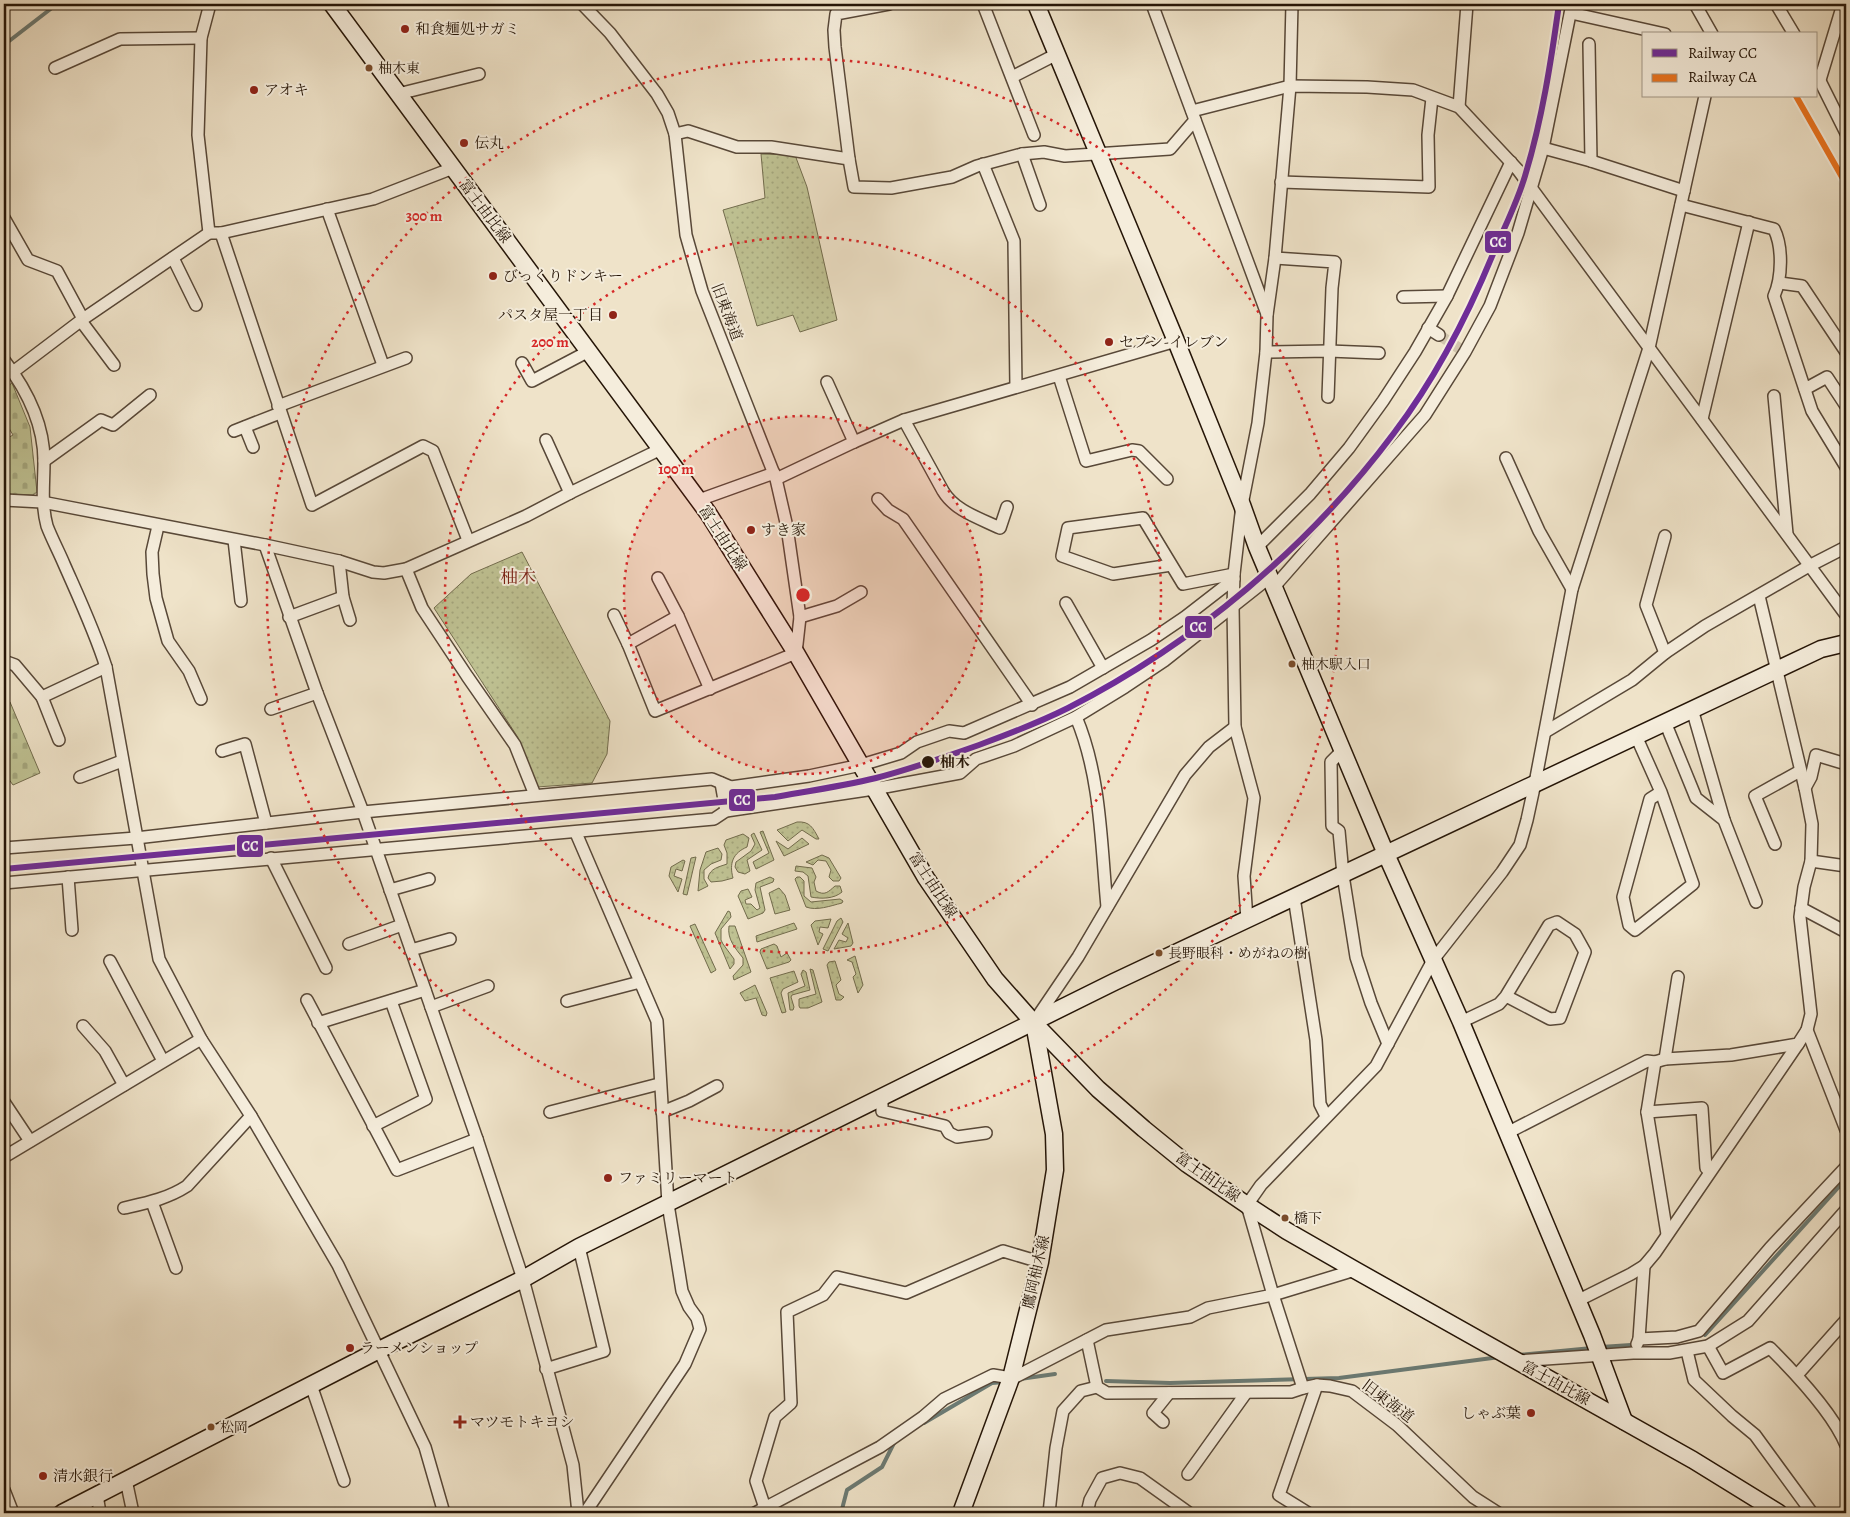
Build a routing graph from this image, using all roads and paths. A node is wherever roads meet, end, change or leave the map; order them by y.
1 (210, 4) edge
2 (332, 4) edge
3 (582, 4) edge
4 (889, 4) edge
5 (983, 4) edge
6 (1036, 4) edge
7 (1152, 4) edge
8 (1292, 4) edge
9 (1467, 4) edge
10 (1695, 4) edge
11 (1776, 4) edge
12 (1843, 4) edge
13 (1572, 9) edge
14 (1658, 32) edge
15 (1711, 32) edge
16 (1793, 32) edge
17 (201, 38) junction
18 (1589, 44) dead end
19 (1057, 54) junction
20 (55, 68) dead end
21 (479, 74) dead end
22 (1012, 77) junction
23 (1818, 77) edge
24 (1290, 86) junction
25 (398, 94) junction
26 (1432, 98) junction
27 (1705, 98) edge
28 (1459, 107) junction
29 (1194, 115) junction
30 (1846, 133) edge
31 (676, 134) junction
32 (1034, 135) dead end
33 (1543, 148) junction
34 (1022, 154) junction
35 (1098, 154) junction
36 (849, 159) junction
37 (1591, 161) junction
38 (1511, 162) junction
39 (983, 164) junction
40 (453, 168) junction
41 (1282, 182) junction
42 (1532, 188) junction
43 (1684, 191) junction
44 (1040, 205) dead end
45 (1681, 205) junction
46 (326, 209) junction
47 (4, 218) edge
48 (1749, 222) junction
49 (209, 233) junction
50 (221, 233) junction
51 (173, 258) junction
52 (1275, 258) junction
53 (1780, 283) junction
54 (1447, 296) junction
55 (1403, 297) dead end
56 (196, 305) dead end
57 (1267, 315) junction
58 (82, 320) junction
59 (1428, 328) junction
60 (1439, 335) tunnel mouth
61 (1176, 341) junction
62 (1649, 348) junction
63 (589, 351) junction
64 (1329, 351) junction
65 (1266, 352) junction
66 (1846, 352) edge
67 (1379, 353) dead end
68 (406, 358) dead end
69 (4, 360) edge
70 (522, 363) dead end
71 (114, 365) dead end
72 (383, 365) junction
73 (13, 372) junction
74 (1059, 376) junction
75 (827, 382) dead end
76 (1016, 386) junction
77 (1805, 389) junction
78 (150, 395) dead end
79 (1774, 396) dead end
80 (1328, 397) dead end
81 (1846, 406) edge
82 (279, 410) junction
83 (1702, 419) junction
84 (904, 420) junction
85 (245, 427) junction
86 (234, 431) dead end
87 (546, 440) dead end
88 (854, 442) junction
89 (253, 447) dead end
90 (661, 449) junction
91 (1506, 458) dead end
92 (44, 461) junction
93 (1846, 467) edge
94 (775, 476) junction
95 (1166, 478) dead end
96 (570, 493) junction
97 (878, 499) dead end
98 (4, 500) edge
99 (699, 500) junction
100 (42, 502) junction
101 (1242, 505) junction
102 (1007, 507) dead end
103 (158, 526) junction
104 (1665, 536) dead end
105 (1787, 536) junction
106 (234, 540) junction
107 (468, 540) junction
108 (265, 545) junction
109 (1257, 547) junction
110 (1846, 547) edge
111 (339, 561) junction
112 (1171, 565) junction
113 (1809, 566) junction
114 (406, 568) junction
115 (1234, 576) junction
116 (658, 578) dead end
117 (1272, 582) junction
118 (1572, 589) junction
119 (861, 592) dead end
120 (1759, 596) junction
121 (343, 597) junction
122 (240, 601) dead end
123 (1066, 603) dead end
124 (1233, 607) junction
125 (614, 615) dead end
126 (1846, 615) edge
127 (678, 616) junction
128 (800, 617) junction
129 (290, 618) junction
130 (350, 620) dead end
131 (1846, 643) edge
132 (628, 644) junction
133 (796, 653) junction
134 (1665, 653) junction
135 (4, 661) edge
136 (106, 667) junction
137 (1104, 668) junction
138 (1776, 669) junction
139 (710, 688) junction
140 (317, 694) junction
141 (42, 697) junction
142 (201, 699) dead end
143 (1032, 705) junction
144 (271, 709) dead end
145 (1692, 709) junction
146 (1076, 717) junction
147 (1665, 722) junction
148 (1235, 727) junction
149 (1544, 732) junction
150 (1636, 736) junction
151 (59, 740) dead end
152 (1343, 750) junction
153 (222, 751) dead end
154 (122, 761) junction
155 (1846, 764) edge
156 (861, 765) junction
157 (1800, 771) junction
158 (80, 777) dead end
159 (721, 783) junction
160 (1535, 783) junction
161 (1805, 788) junction
162 (874, 789) junction
163 (1661, 792) junction
164 (535, 796) junction
165 (726, 811) junction
166 (363, 812) junction
167 (1724, 820) junction
168 (266, 823) junction
169 (576, 833) junction
170 (136, 838) junction
171 (1775, 844) dead end
172 (4, 846) edge
173 (376, 851) junction
174 (1386, 854) junction
175 (271, 858) junction
176 (1811, 861) junction
177 (1846, 866) edge
178 (142, 871) junction
179 (1343, 875) junction
180 (68, 877) junction
181 (429, 879) dead end
182 (4, 883) edge
183 (390, 890) junction
184 (1294, 897) junction
185 (1756, 902) dead end
186 (1107, 907) junction
187 (1801, 908) junction
188 (1247, 920) junction
189 (402, 925) junction
190 (72, 930) dead end
191 (1846, 932) edge
192 (450, 939) dead end
193 (350, 944) dead end
194 (411, 950) junction
195 (1433, 960) junction
196 (110, 961) dead end
197 (326, 968) dead end
198 (1678, 977) dead end
199 (640, 982) junction
200 (488, 986) dead end
201 (425, 990) junction
202 (1506, 996) junction
203 (307, 1000) dead end
204 (391, 1001) junction
205 (567, 1001) dead end
206 (431, 1007) junction
207 (1461, 1022) junction
208 (318, 1023) junction
209 (1034, 1023) junction
210 (83, 1026) dead end
211 (1807, 1030) junction
212 (200, 1039) junction
213 (1388, 1044) junction
214 (1798, 1044) junction
215 (163, 1061) junction
216 (1660, 1061) junction
217 (659, 1084) junction
218 (124, 1085) junction
219 (717, 1086) dead end
220 (882, 1097) junction
221 (4, 1102) edge
222 (550, 1112) dead end
223 (662, 1112) junction
224 (1647, 1112) junction
225 (251, 1116) junction
226 (1326, 1116) junction
227 (373, 1126) junction
228 (1846, 1130) edge
229 (986, 1133) dead end
230 (1507, 1133) junction
231 (477, 1139) junction
232 (30, 1141) junction
233 (4, 1156) edge
234 (1846, 1168) edge
235 (1710, 1171) junction
236 (152, 1202) junction
237 (668, 1204) junction
238 (1247, 1205) junction
239 (124, 1208) dead end
240 (1845, 1213) edge
241 (1667, 1234) junction
242 (579, 1247) junction
243 (1040, 1262) junction
244 (1644, 1266) junction
245 (176, 1268) dead end
246 (1355, 1270) junction
247 (523, 1279) junction
248 (1273, 1295) junction
249 (1577, 1300) junction
250 (1846, 1320) edge
251 (1639, 1339) junction
252 (1086, 1340) junction
253 (1708, 1346) junction
254 (379, 1350) junction
255 (1687, 1351) junction
256 (1633, 1353) junction
257 (1599, 1354) junction
258 (1517, 1361) junction
259 (546, 1369) junction
260 (1797, 1375) junction
261 (1011, 1378) junction
262 (1317, 1385) junction
263 (311, 1386) junction
264 (1097, 1388) junction
265 (1303, 1388) junction
266 (1169, 1393) junction
267 (1246, 1393) junction
268 (1624, 1421) junction
269 (1163, 1422) dead end
270 (1846, 1445) edge
271 (1188, 1474) dead end
272 (126, 1480) junction
273 (344, 1481) dead end
274 (4, 1490) edge
275 (97, 1495) junction
276 (760, 1511) edge
277 (13, 1513) edge
278 (62, 1513) edge
279 (100, 1513) edge
280 (133, 1513) edge
281 (444, 1513) edge
282 (578, 1513) edge
283 (585, 1513) edge
284 (961, 1513) edge
285 (1049, 1513) edge
286 (1087, 1513) edge
287 (1189, 1513) edge
288 (1308, 1513) edge
289 (1497, 1513) edge
290 (1778, 1513) edge
291 (1812, 1513) edge

1 - 17 street
2 - 25 street, 富士由比線
3 - 31 street, 旧東海道
4 - 36 street
5 - 22 street
6 - 19 street
7 - 29 street
8 - 24 street
9 - 28 street
10 - 15 street
11 - 16 street
12 - 23 street
13 - 14 street
13 - 33 street
17 - 20 street
17 - 49 street
18 - 37 street
19 - 22 street
19 - 35 street
21 - 25 street
22 - 32 street
23 - 30 street
24 - 26 street
24 - 29 street
24 - 41 street
25 - 40 street, 富士由比線
26 - 28 street
26 - 41 street
27 - 43 street
28 - 38 street
29 - 35 street
29 - 57 street
31 - 36 street
31 - 94 street, 旧東海道
33 - 37 street
33 - 42 street
34 - 35 street
34 - 39 street
34 - 44 street
35 - 61 street
36 - 39 street
37 - 43 street
38 - 42 street
38 - 54 street
39 - 76 street
40 - 46 street
40 - 63 street, 富士由比線
41 - 52 street
42 - 62 street
42 - 117 street
43 - 45 street
45 - 48 street
45 - 62 street
46 - 50 street
46 - 72 street
47 - 58 street
48 - 53 street
48 - 83 street
49 - 50 street
49 - 51 street
50 - 82 street
51 - 56 street
51 - 58 street
52 - 57 street
52 - 64 street
53 - 66 street
53 - 77 street
54 - 55 street
54 - 59 street
57 - 65 street
58 - 71 street
58 - 73 street
59 - 60 street
59 - 109 street
61 - 74 street
61 - 101 street
62 - 83 street
62 - 118 street
63 - 70 street
63 - 90 street, 富士由比線
64 - 65 street
64 - 67 street
64 - 80 street
65 - 101 street
68 - 72 street
69 - 73 street
72 - 82 street
73 - 92 street
74 - 76 street
74 - 95 street
75 - 88 street
76 - 84 street
77 - 81 street
77 - 93 street
78 - 92 street
79 - 105 street
82 - 85 street
82 - 107 street
83 - 105 street
84 - 88 street
84 - 102 street
85 - 86 street
85 - 89 street
87 - 96 street
88 - 94 street
90 - 96 street
90 - 99 street, 富士由比線
91 - 118 street
92 - 100 street
94 - 99 street
94 - 128 street, 旧東海道
96 - 107 street
97 - 143 street
98 - 100 street
99 - 133 street, 富士由比線
100 - 103 street
100 - 136 street
101 - 109 street
101 - 115 street
103 - 106 street
103 - 142 street
104 - 134 street
105 - 113 street
106 - 108 street
106 - 122 street
107 - 114 street
108 - 111 street
108 - 129 street
109 - 117 street
110 - 113 street
111 - 114 street
111 - 121 street
112 - 112 street
112 - 115 street
113 - 120 street
113 - 126 street
114 - 164 street
115 - 124 street
115 - 137 street
116 - 127 street
117 - 124 street
117 - 152 street
118 - 149 street
119 - 128 street
120 - 134 street
120 - 138 street
121 - 129 street
121 - 130 street
123 - 137 street
124 - 146 street
124 - 148 street
125 - 132 street
127 - 132 street
127 - 139 street
128 - 133 street, 旧東海道
129 - 140 street
131 - 138 street
132 - 139 street
133 - 139 street
133 - 156 street, 富士由比線
134 - 149 street
135 - 141 street
136 - 141 street
136 - 154 street
137 - 143 street
138 - 145 street
138 - 157 street
140 - 144 street
140 - 166 street
141 - 151 street
143 - 156 street
145 - 147 street
145 - 167 street
146 - 162 street
146 - 186 street
147 - 150 street
147 - 167 street
148 - 186 street
148 - 188 street
149 - 160 street
150 - 160 street
150 - 163 street
152 - 174 street
152 - 179 street
153 - 168 street
154 - 158 street
154 - 170 street
155 - 161 street
156 - 159 street
156 - 162 street, 富士由比線
157 - 161 street
157 - 171 street
159 - 164 street
159 - 165 street
160 - 174 street
160 - 195 street
161 - 176 street
162 - 165 street
162 - 209 street, 富士由比線
163 - 163 street
164 - 166 street
165 - 169 street
166 - 168 street
166 - 173 street
167 - 185 street
168 - 170 street
169 - 173 street
169 - 199 street
170 - 172 street
170 - 178 street
173 - 175 street
173 - 183 street
174 - 179 street
174 - 195 street
175 - 178 street
175 - 197 street
176 - 177 street
176 - 187 street
178 - 180 street
178 - 212 street
179 - 184 street
179 - 213 street
180 - 182 street
180 - 190 street
181 - 183 street
183 - 189 street
184 - 188 street
184 - 226 street
186 - 209 street
187 - 191 street
187 - 211 street
188 - 209 street
189 - 193 street
189 - 194 street
192 - 194 street
194 - 201 street
195 - 207 street
195 - 213 street
196 - 215 street
198 - 216 street
199 - 205 street
199 - 217 street
200 - 206 street
201 - 204 street
201 - 206 street
202 - 202 street
202 - 207 street
203 - 208 street
204 - 208 street
204 - 227 street
206 - 231 street
207 - 230 street
208 - 227 street
209 - 220 street
209 - 238 street, 富士由比線
209 - 243 street, 鷹岡柚木線
210 - 218 street
211 - 214 street
211 - 228 street
212 - 215 street
212 - 225 street
213 - 226 street
214 - 216 street
214 - 235 street
215 - 218 street
216 - 224 street
216 - 230 street
217 - 222 street
217 - 223 street
218 - 232 street
219 - 223 street
220 - 229 street
220 - 237 street
221 - 232 street
223 - 237 street
224 - 235 street
224 - 241 street
225 - 236 street
225 - 254 street
226 - 238 street
227 - 231 street
230 - 249 street
231 - 247 street
232 - 233 street
234 - 251 street
235 - 241 street
236 - 239 street
236 - 245 street
237 - 242 street
237 - 283 street
238 - 246 street, 富士由比線
238 - 248 street
240 - 253 street
241 - 244 street
242 - 247 street
242 - 259 street
243 - 261 street, 鷹岡柚木線
243 - 276 street
244 - 249 street
244 - 251 street
246 - 248 street
246 - 258 street, 富士由比線
247 - 254 street
247 - 259 street
248 - 252 street
248 - 265 street
249 - 257 street
250 - 260 street
251 - 256 street
252 - 261 street
252 - 264 street
253 - 255 street
253 - 260 street
254 - 263 street
254 - 281 street
255 - 256 street
255 - 291 street
256 - 257 street
257 - 258 street
257 - 268 street
258 - 268 street, 富士由比線
259 - 282 street
260 - 270 street
261 - 276 street
261 - 284 street, 鷹岡柚木線
262 - 265 street, 旧東海道
262 - 288 street
262 - 289 street, 旧東海道
263 - 272 street
263 - 273 street
264 - 266 street, 旧東海道
264 - 285 street
265 - 267 street, 旧東海道
266 - 267 street, 旧東海道
266 - 269 street
267 - 271 street
268 - 290 street, 富士由比線
272 - 275 street
272 - 280 street
274 - 277 street
275 - 278 street
275 - 279 street
286 - 287 street

